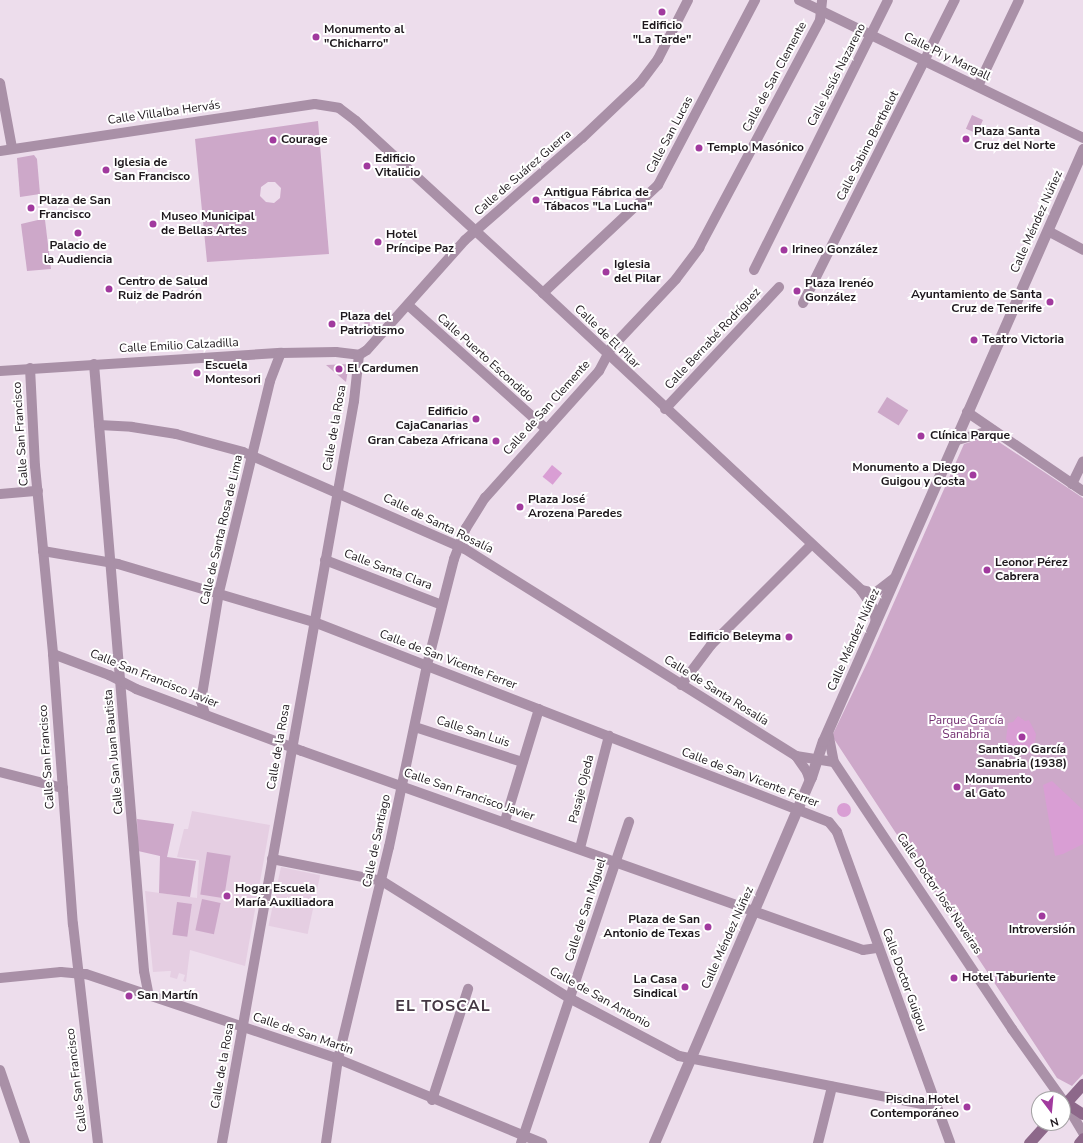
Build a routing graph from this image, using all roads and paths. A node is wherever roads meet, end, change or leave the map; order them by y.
1 (688, 0) edge
2 (755, 0) edge
3 (799, 0) edge
4 (822, 0) edge
5 (888, 0) edge
6 (955, 0) edge
7 (1019, 0) edge
8 (822, 11) junction
9 (872, 35) junction
10 (926, 61) junction
11 (0, 83) edge
12 (978, 86) junction
13 (332, 106) joint
14 (1083, 138) edge
15 (12, 148) junction
16 (1083, 149) edge
17 (0, 152) edge
18 (1048, 231) junction
19 (475, 232) junction
20 (1083, 250) edge
21 (754, 270) dead end
22 (779, 287) dead end
23 (543, 293) junction
24 (803, 303) dead end
25 (408, 305) junction
26 (281, 353) junction
27 (359, 355) junction
28 (607, 355) junction
29 (94, 364) junction
30 (30, 368) junction
31 (0, 371) edge
32 (665, 409) junction
33 (967, 412) junction
34 (99, 425) junction
35 (546, 429) junction
36 (992, 430) junction
37 (954, 441) junction
38 (252, 456) junction
39 (1083, 461) edge
40 (1072, 484) junction
41 (38, 491) junction
42 (337, 491) junction
43 (1083, 492) edge
44 (0, 494) edge
45 (811, 545) junction
46 (459, 546) junction
47 (43, 551) junction
48 (325, 560) junction
49 (111, 562) junction
50 (897, 576) junction
51 (860, 590) junction
52 (219, 592) junction
53 (442, 605) junction
54 (314, 622) junction
55 (876, 623) junction
56 (53, 654) junction
57 (427, 665) junction
58 (122, 682) junction
59 (681, 685) junction
60 (539, 709) junction
61 (205, 714) junction
62 (415, 727) junction
63 (828, 732) junction
64 (609, 736) junction
65 (292, 747) junction
66 (796, 756) junction
67 (817, 759) junction
68 (522, 762) junction
69 (834, 762) junction
70 (0, 772) edge
71 (810, 781) junction
72 (403, 785) junction
73 (63, 788) junction
74 (797, 811) junction
75 (505, 821) junction
76 (629, 822) dead end
77 (834, 826) joint
78 (580, 848) junction
79 (272, 859) junction
80 (615, 861) junction
81 (382, 881) junction
82 (754, 911) junction
83 (878, 948) junction
84 (78, 972) junction
85 (0, 978) edge
86 (468, 989) dead end
87 (149, 996) junction
88 (571, 999) junction
89 (243, 1026) junction
90 (338, 1059) junction
91 (690, 1059) junction
92 (0, 1070) edge
93 (1083, 1084) edge
94 (832, 1087) junction
95 (1055, 1091) edge
96 (1071, 1095) edge
97 (432, 1100) junction
98 (936, 1107) junction
99 (1071, 1107) edge
100 (1083, 1114) edge
101 (1071, 1116) edge
102 (1040, 1131) edge
103 (1083, 1133) edge
104 (1083, 1138) edge
105 (522, 1139) edge
106 (25, 1143) edge
107 (98, 1143) edge
108 (222, 1143) edge
109 (326, 1143) edge
110 (542, 1143) edge
111 (654, 1143) edge
112 (818, 1143) edge
113 (950, 1143) edge
114 (1029, 1143) edge
115 (1079, 1143) edge

1 - 19 street, Calle de Suárez Guerra
2 - 23 street, Calle San Lucas
3 - 8 street, Calle Pi y Margall
4 - 8 street, Calle de San Clemente
5 - 9 street, Calle Jesús Nazareno
6 - 10 street, Calle Sabino Berthelot
7 - 12 street
8 - 9 street, Calle Pi y Margall
8 - 28 street, Calle de San Clemente
9 - 10 street, Calle Pi y Margall
9 - 21 street, Calle Jesús Nazareno
10 - 12 street, Calle Pi y Margall
10 - 24 street, Calle Sabino Berthelot
11 - 15 street
12 - 14 street, Calle Pi y Margall
13 - 15 street, Calle Villalba Hervás
13 - 19 street, Calle de El Pilar
15 - 17 street, Calle Villalba Hervás
16 - 18 street, Calle Méndez Núñez
18 - 20 street
18 - 33 street, Calle Méndez Núñez
19 - 23 street, Calle de El Pilar
19 - 25 street, Calle de Suárez Guerra
22 - 32 street, Calle Bernabé Rodríguez
23 - 28 street, Calle de El Pilar
25 - 27 street, Calle de Suárez Guerra
25 - 35 street, Calle Puerto Escondido
26 - 27 street, Calle Emilio Calzadilla
26 - 29 street, Calle Emilio Calzadilla
26 - 38 street, Calle de Santa Rosa de Lima
27 - 42 street, Calle de la Rosa
28 - 32 street, Calle de El Pilar
28 - 35 street, Calle de San Clemente
29 - 30 street, Calle Emilio Calzadilla
29 - 34 street, Calle San Juan Bautista
30 - 31 street, Calle Emilio Calzadilla
30 - 41 street, Calle San Francisco
32 - 45 street, Calle de El Pilar
33 - 36 street
33 - 37 street, Calle Méndez Núñez
34 - 38 street, Calle de Santa Rosalía
34 - 49 street, Calle San Juan Bautista
35 - 46 street, Calle de San Clemente
36 - 37 street
36 - 40 street
37 - 50 street, Calle Méndez Núñez
38 - 42 street, Calle de Santa Rosalía
38 - 52 street, Calle de Santa Rosa de Lima
39 - 40 street
40 - 43 street
41 - 44 street
41 - 47 street, Calle San Francisco
42 - 46 street, Calle de Santa Rosalía
42 - 48 street, Calle de la Rosa
45 - 51 street, Calle de El Pilar
45 - 59 street
46 - 53 street, Calle de Santiago
46 - 59 street, Calle de Santa Rosalía
47 - 49 street, Calle de San Vicente Ferrer
47 - 56 street, Calle San Francisco
48 - 53 street, Calle Santa Clara
48 - 54 street, Calle de la Rosa
49 - 52 street, Calle de San Vicente Ferrer
49 - 58 street, Calle San Juan Bautista
50 - 51 street
50 - 55 street, Calle Méndez Núñez
51 - 55 street, Calle de El Pilar
52 - 54 street, Calle de San Vicente Ferrer
52 - 61 street, Calle de Santa Rosa de Lima
53 - 57 street, Calle de Santiago
54 - 57 street, Calle de San Vicente Ferrer
54 - 65 street, Calle de la Rosa
55 - 63 street, Calle Méndez Núñez
56 - 58 street, Calle San Francisco Javier
56 - 73 street, Calle San Francisco
57 - 60 street, Calle de San Vicente Ferrer
57 - 62 street, Calle de Santiago
58 - 61 street, Calle San Francisco Javier
58 - 87 street, Calle San Juan Bautista
59 - 66 street, Calle de Santa Rosalía
60 - 64 street, Calle de San Vicente Ferrer
60 - 68 street
61 - 65 street, Calle San Francisco Javier
62 - 68 street, Calle San Luis
62 - 72 street, Calle de Santiago
63 - 67 street, Calle Méndez Núñez
63 - 69 street, Calle Doctor José Naveiras
64 - 74 street, Calle de San Vicente Ferrer
64 - 78 street, Pasaje Ojeda
65 - 72 street, Calle San Francisco Javier
65 - 79 street, Calle de la Rosa
66 - 67 street
66 - 71 street
67 - 69 street
67 - 71 street, Calle Méndez Núñez
68 - 75 street
69 - 95 street, Calle Doctor José Naveiras
70 - 73 street
71 - 74 street, Calle Méndez Núñez
72 - 75 street, Calle San Francisco Javier
72 - 81 street, Calle de Santiago
73 - 84 street, Calle San Francisco
74 - 77 street, Calle de San Vicente Ferrer
74 - 82 street, Calle Méndez Núñez
75 - 78 street, Calle San Francisco Javier
76 - 80 street, Calle de San Miguel
77 - 83 street, Calle Doctor Guigou
78 - 80 street, Calle San Francisco Javier
79 - 81 street, Calle de San Antonio
79 - 89 street, Calle de la Rosa
80 - 82 street, Calle San Francisco Javier
80 - 88 street, Calle de San Miguel
81 - 88 street, Calle de San Antonio
81 - 90 street, Calle de Santiago
82 - 83 street, Calle San Francisco Javier
82 - 91 street, Calle Méndez Núñez
83 - 98 street, Calle Doctor Guigou
84 - 85 street, Calle de San Martin
84 - 87 street, Calle de San Martin
84 - 107 street, Calle San Francisco
86 - 97 street
87 - 89 street, Calle de San Martin
88 - 91 street, Calle de San Antonio
88 - 105 street, Calle de San Miguel
89 - 90 street, Calle de San Martin
89 - 108 street, Calle de la Rosa
90 - 97 street, Calle de San Martin
90 - 109 street, Calle de Santiago
91 - 94 street, Calle de San Antonio
91 - 111 street, Calle Méndez Núñez
92 - 106 street
93 - 96 main road
94 - 98 street, Calle de San Antonio
94 - 112 street
97 - 105 street, Calle de San Martin
98 - 113 street, Calle Doctor Guigou
99 - 100 main road
101 - 103 street, Calle Doctor José Naveiras
102 - 114 main road
104 - 115 main road
105 - 110 street, Calle de San Martin

